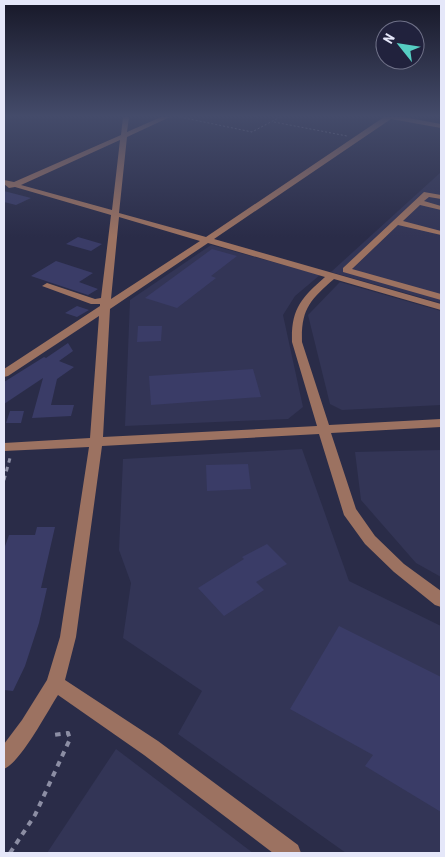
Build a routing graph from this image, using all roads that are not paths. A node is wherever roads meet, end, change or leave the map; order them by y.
1 (79, 157) edge
2 (122, 157) edge
3 (331, 157) edge
4 (4, 182) edge
5 (15, 185) junction
6 (4, 190) edge
7 (441, 196) edge
8 (417, 202) junction
9 (441, 208) edge
10 (116, 213) junction
11 (395, 222) junction
12 (441, 233) edge
13 (209, 239) junction
14 (334, 275) junction
15 (46, 286) dead end
16 (441, 297) edge
17 (105, 304) junction
18 (441, 307) edge
19 (4, 374) edge
20 (441, 423) edge
21 (324, 430) junction
22 (96, 442) junction
23 (7, 452) edge
24 (441, 600) edge
25 (55, 683) junction
26 (4, 759) edge
27 (290, 853) edge

1 - 5 street
2 - 10 street
3 - 13 street
4 - 5 street
5 - 6 street
5 - 10 street
7 - 8 street
8 - 9 street
8 - 11 street
10 - 13 street
10 - 17 street
11 - 12 street
11 - 16 street
13 - 14 street
13 - 17 street
14 - 18 street
14 - 21 street
15 - 17 street
17 - 19 street
17 - 22 street
20 - 21 street
21 - 22 street
21 - 24 street
22 - 23 street
22 - 25 street
25 - 26 street
25 - 27 street

